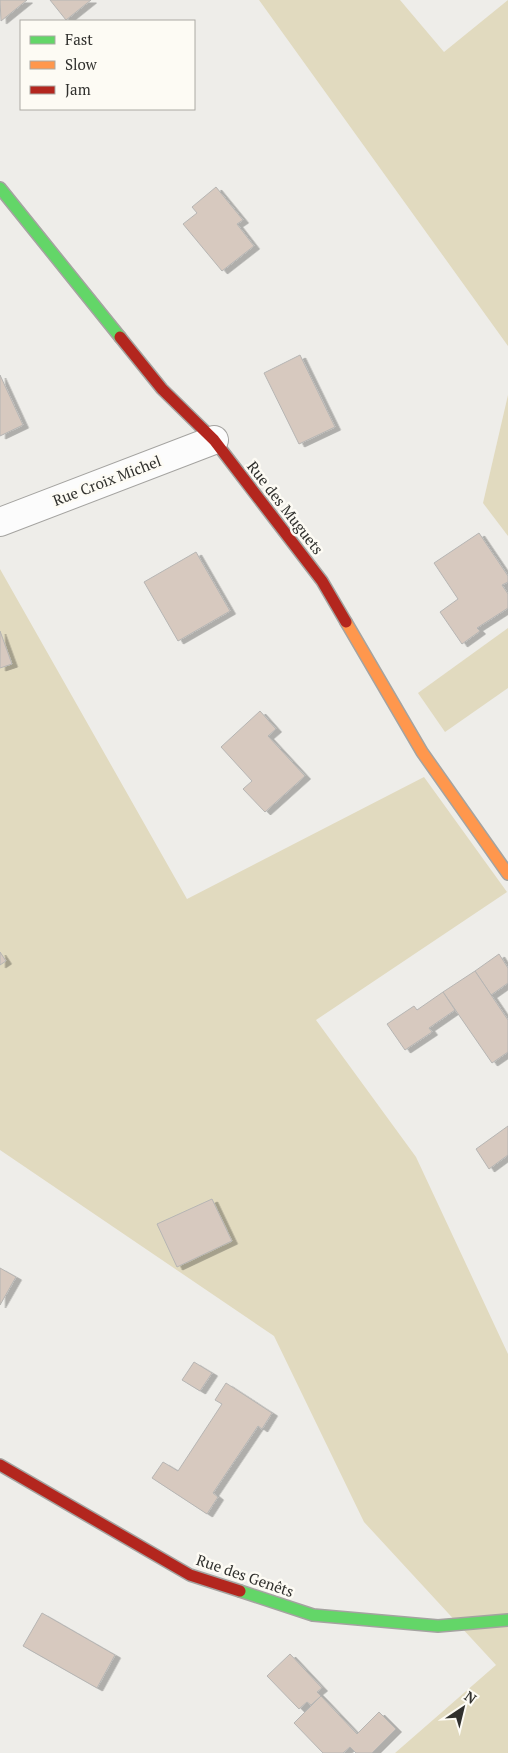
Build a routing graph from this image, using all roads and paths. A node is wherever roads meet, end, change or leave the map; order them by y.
1 (0, 188) edge
2 (214, 440) junction
3 (0, 522) edge
4 (508, 874) edge
5 (0, 1464) edge
6 (508, 1620) edge

1 - 2 street, Rue des Muguets
2 - 3 street, Rue Croix Michel
2 - 4 street, Rue des Muguets
5 - 6 street, Rue des Genêts

